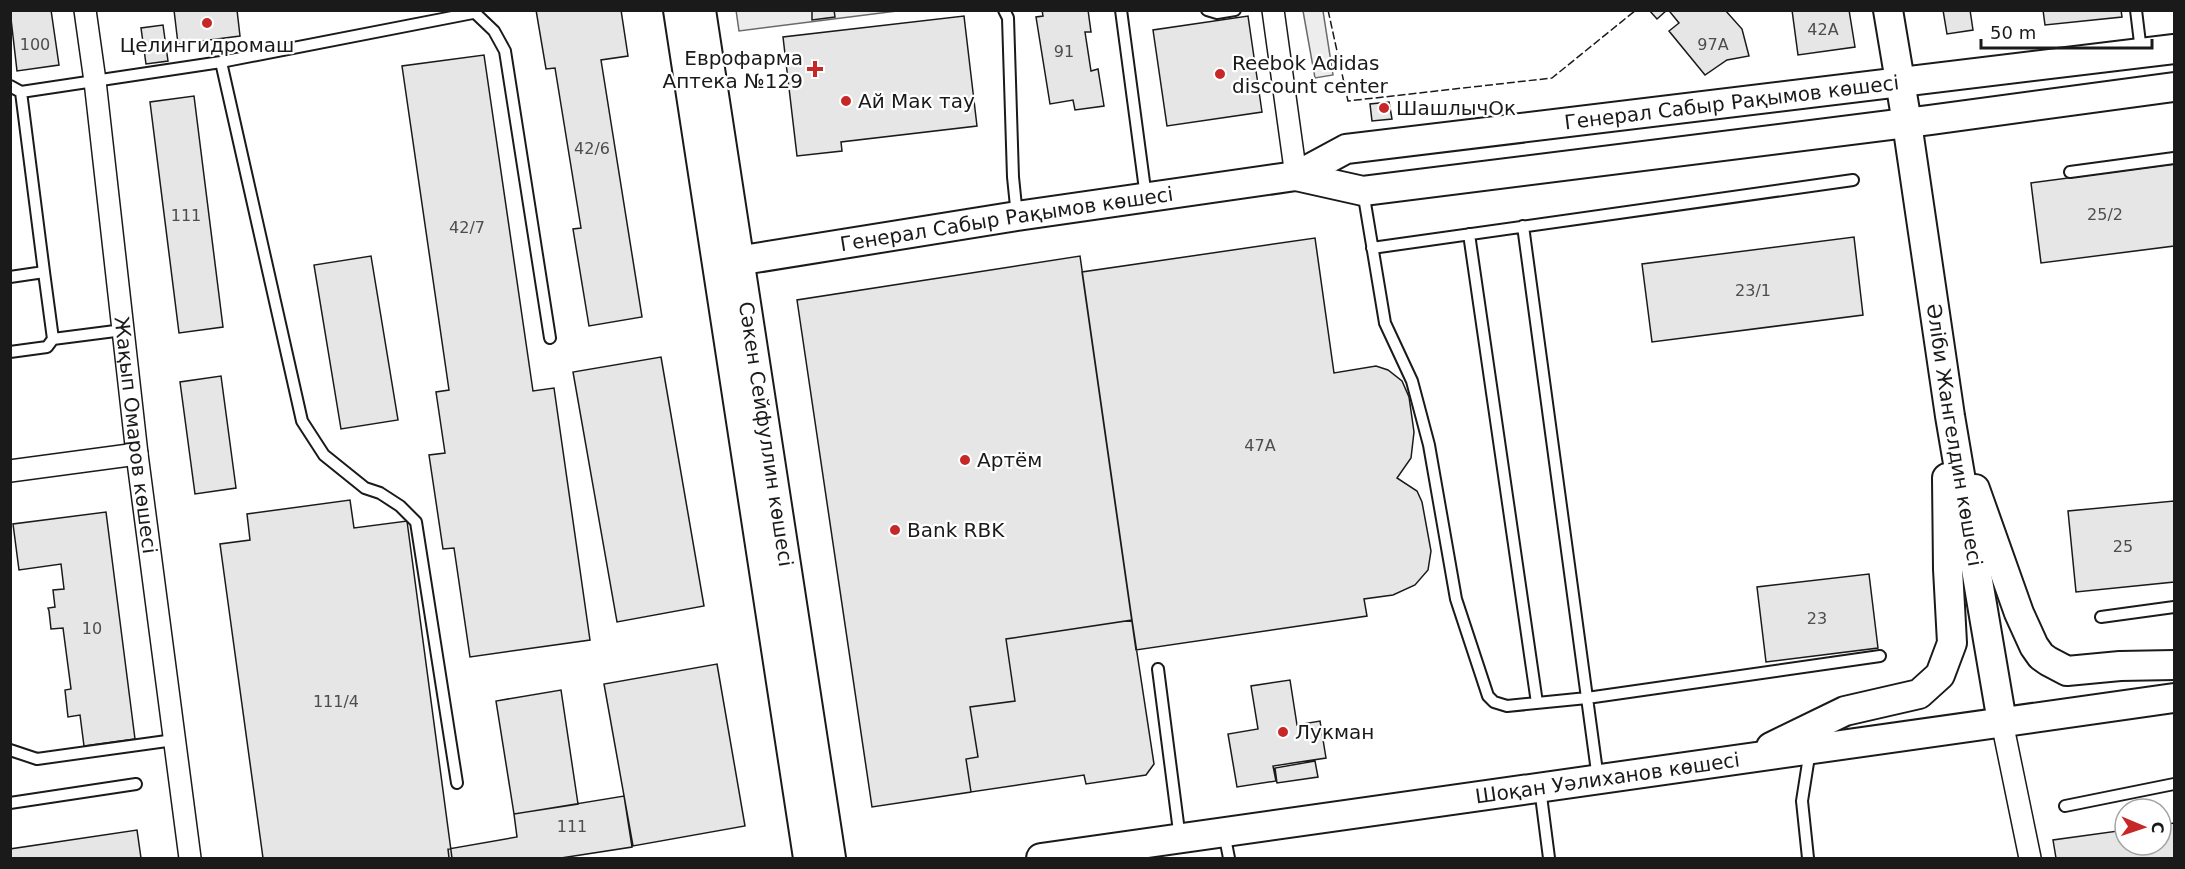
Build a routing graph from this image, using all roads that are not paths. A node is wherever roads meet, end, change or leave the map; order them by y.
1 (85, 10) edge
2 (678, 10) edge
3 (701, 10) edge
4 (1004, 10) edge
5 (1121, 10) edge
6 (1207, 10) edge
7 (1235, 10) edge
8 (1273, 10) edge
9 (1888, 10) edge
10 (2136, 10) edge
11 (472, 12) edge
12 (2175, 49) edge
13 (2141, 54) junction
14 (221, 62) junction
15 (95, 81) junction
16 (1900, 83) junction
17 (10, 86) edge
18 (2175, 87) edge
19 (21, 92) junction
20 (1907, 123) junction
21 (2175, 158) edge
22 (2070, 172) dead end
23 (1296, 176) junction
24 (1853, 180) dead end
25 (1363, 190) junction
26 (1146, 198) junction
27 (1017, 216) junction
28 (1523, 226) junction
29 (1469, 234) junction
30 (1372, 248) junction
31 (729, 262) junction
32 (44, 272) junction
33 (10, 277) edge
34 (123, 330) junction
35 (550, 338) dead end
36 (53, 339) junction
37 (10, 351) edge
38 (1950, 416) junction
39 (137, 454) junction
40 (10, 471) edge
41 (2175, 607) edge
42 (2101, 617) dead end
43 (1880, 656) dead end
44 (2175, 665) edge
45 (1158, 669) dead end
46 (1587, 698) junction
47 (2175, 698) edge
48 (1537, 703) junction
49 (2002, 722) junction
50 (174, 740) junction
51 (10, 750) edge
52 (1810, 750) junction
53 (1745, 759) junction
54 (1598, 780) junction
55 (458, 783) dead end
56 (136, 784) dead end
57 (2175, 784) edge
58 (1540, 788) junction
59 (10, 803) edge
60 (2065, 806) dead end
61 (1180, 839) junction
62 (1227, 845) edge
63 (190, 858) edge
64 (808, 858) edge
65 (831, 858) edge
66 (1041, 858) edge
67 (1549, 858) edge
68 (1808, 858) edge
69 (2030, 858) edge

1 - 15 street, Жақып Омаров көшесі
2 - 31 main road, Сәкен Сейфуллин көшесі
3 - 31 main road, Сәкен Сейфуллин көшесі
4 - 27 lane
5 - 26 lane
6 - 7 lane
8 - 23 street
9 - 16 main road, Әліби Жангелдин көшесі
10 - 13 lane
11 - 14 lane
11 - 35 lane
12 - 13 main road, Генерал Сабыр Рақымов көшесі
13 - 16 main road, Генерал Сабыр Рақымов көшесі
14 - 15 lane
14 - 55 lane
15 - 19 lane
15 - 34 street, Жақып Омаров көшесі
16 - 20 main road, Әліби Жангелдин көшесі
16 - 23 main road, Генерал Сабыр Рақымов көшесі
17 - 19 lane
18 - 20 main road, Генерал Сабыр Рақымов көшесі
19 - 32 lane
20 - 25 main road, Генерал Сабыр Рақымов көшесі
20 - 38 main road, Әліби Жангелдин көшесі
21 - 22 lane
23 - 25 main road, Генерал Сабыр Рақымов көшесі
23 - 26 main road, Генерал Сабыр Рақымов көшесі
24 - 28 lane
25 - 30 lane
26 - 27 main road, Генерал Сабыр Рақымов көшесі
27 - 31 main road, Генерал Сабыр Рақымов көшесі
28 - 29 lane
28 - 46 lane
29 - 30 lane
29 - 48 lane
30 - 48 lane
31 - 64 main road, Сәкен Сейфуллин көшесі
31 - 65 main road, Сәкен Сейфуллин көшесі
32 - 33 lane
32 - 36 lane
34 - 36 lane
34 - 39 street, Жақып Омаров көшесі
36 - 37 lane
38 - 44 main road
38 - 49 main road, Әліби Жангелдин көшесі
38 - 53 main road
39 - 40 street
39 - 50 street, Жақып Омаров көшесі
41 - 42 lane
43 - 46 lane
45 - 61 lane
46 - 48 lane
46 - 54 lane
47 - 49 main road, Шоқан Уәлиханов көшесі
49 - 52 main road, Шоқан Уәлиханов көшесі
49 - 69 street, Әліби Жангелдин көшесі
50 - 51 lane
50 - 63 street, Жақып Омаров көшесі
52 - 53 main road, Шоқан Уәлиханов көшесі
52 - 68 lane
53 - 54 main road, Шоқан Уәлиханов көшесі
54 - 58 main road, Шоқан Уәлиханов көшесі
56 - 59 lane
57 - 60 lane
58 - 62 main road, Шоқан Уәлиханов көшесі
58 - 67 lane
61 - 62 main road, Шоқан Уәлиханов көшесі
61 - 66 main road, Шоқан Уәлиханов көшесі

